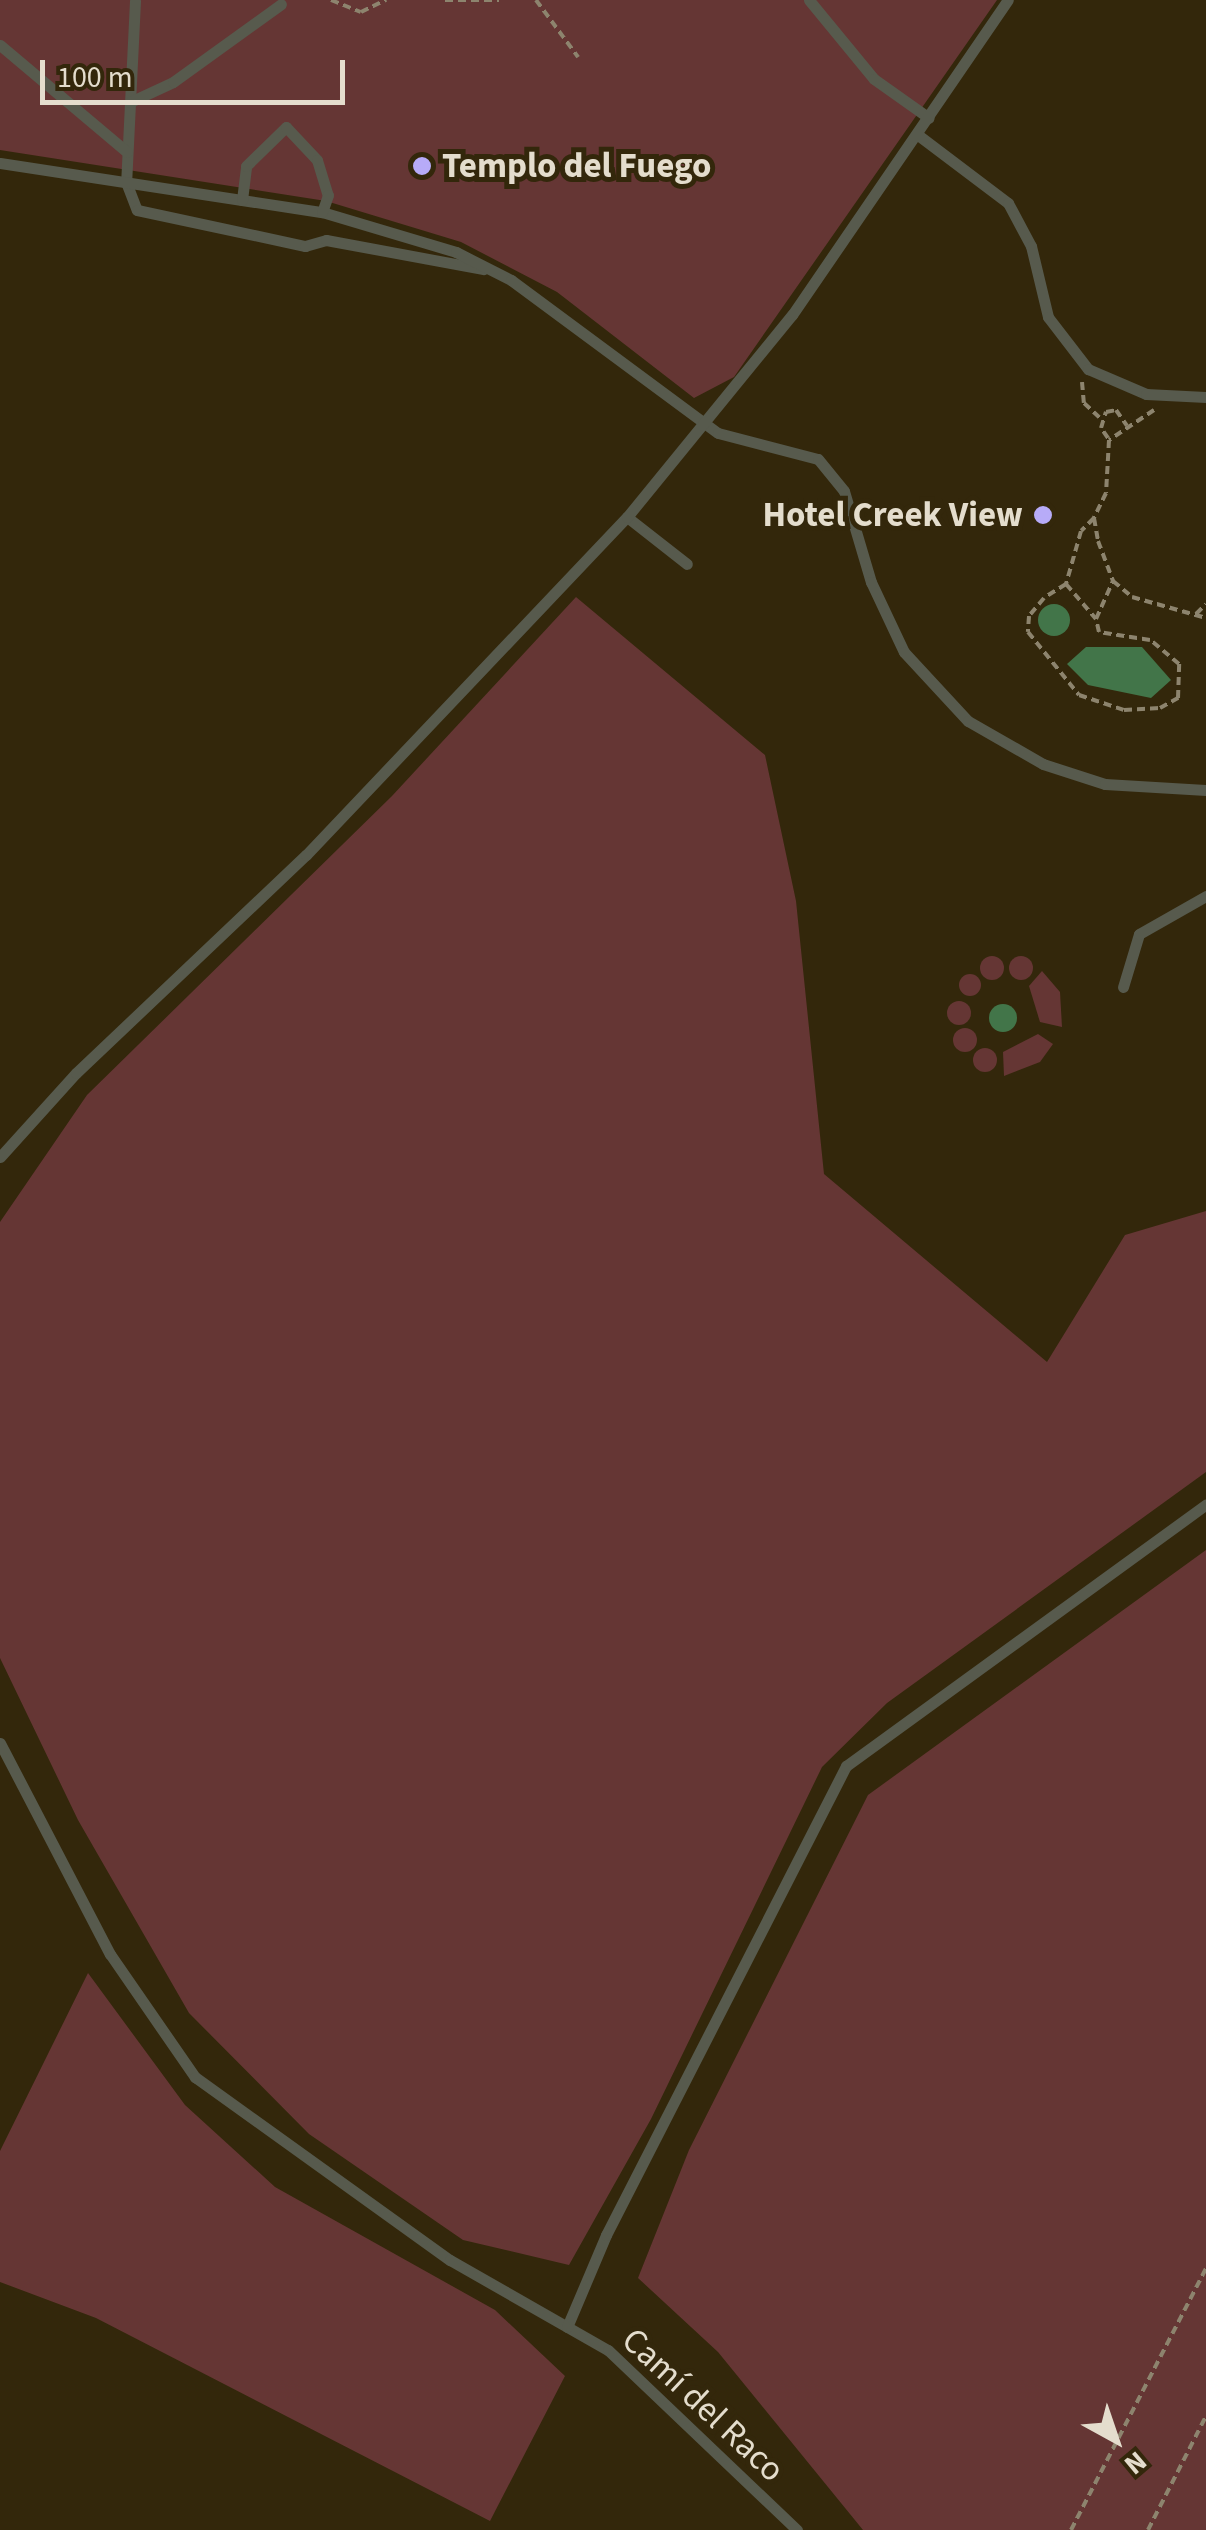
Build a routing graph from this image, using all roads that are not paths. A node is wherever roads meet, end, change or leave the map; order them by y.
1 (809, 0) edge
2 (1008, 0) edge
3 (135, 1) edge
4 (281, 4) dead end
5 (0, 45) edge
6 (130, 102) junction
7 (929, 118) junction
8 (918, 136) junction
9 (127, 152) junction
10 (0, 163) edge
11 (126, 182) junction
12 (242, 200) junction
13 (322, 212) junction
14 (492, 270) junction
15 (1206, 397) edge
16 (704, 425) junction
17 (627, 517) junction
18 (687, 564) dead end
19 (1206, 790) edge
20 (1206, 896) edge
21 (1123, 987) dead end
22 (0, 1157) edge
23 (1206, 1504) edge
24 (0, 1743) edge
25 (567, 2327) junction
26 (797, 2530) edge

1 - 7 lane
2 - 7 lane
3 - 6 lane
4 - 6 lane
5 - 9 lane
6 - 9 lane
7 - 8 lane
8 - 15 lane
8 - 16 lane
9 - 11 lane
10 - 11 lane
11 - 12 lane
11 - 14 lane
12 - 13 lane
12 - 13 lane
13 - 14 lane
14 - 16 lane
16 - 17 lane
16 - 19 lane
17 - 18 lane
17 - 22 lane
20 - 21 lane
23 - 25 lane
24 - 25 lane, Camí del Raco
25 - 26 lane, Camí del Raco

